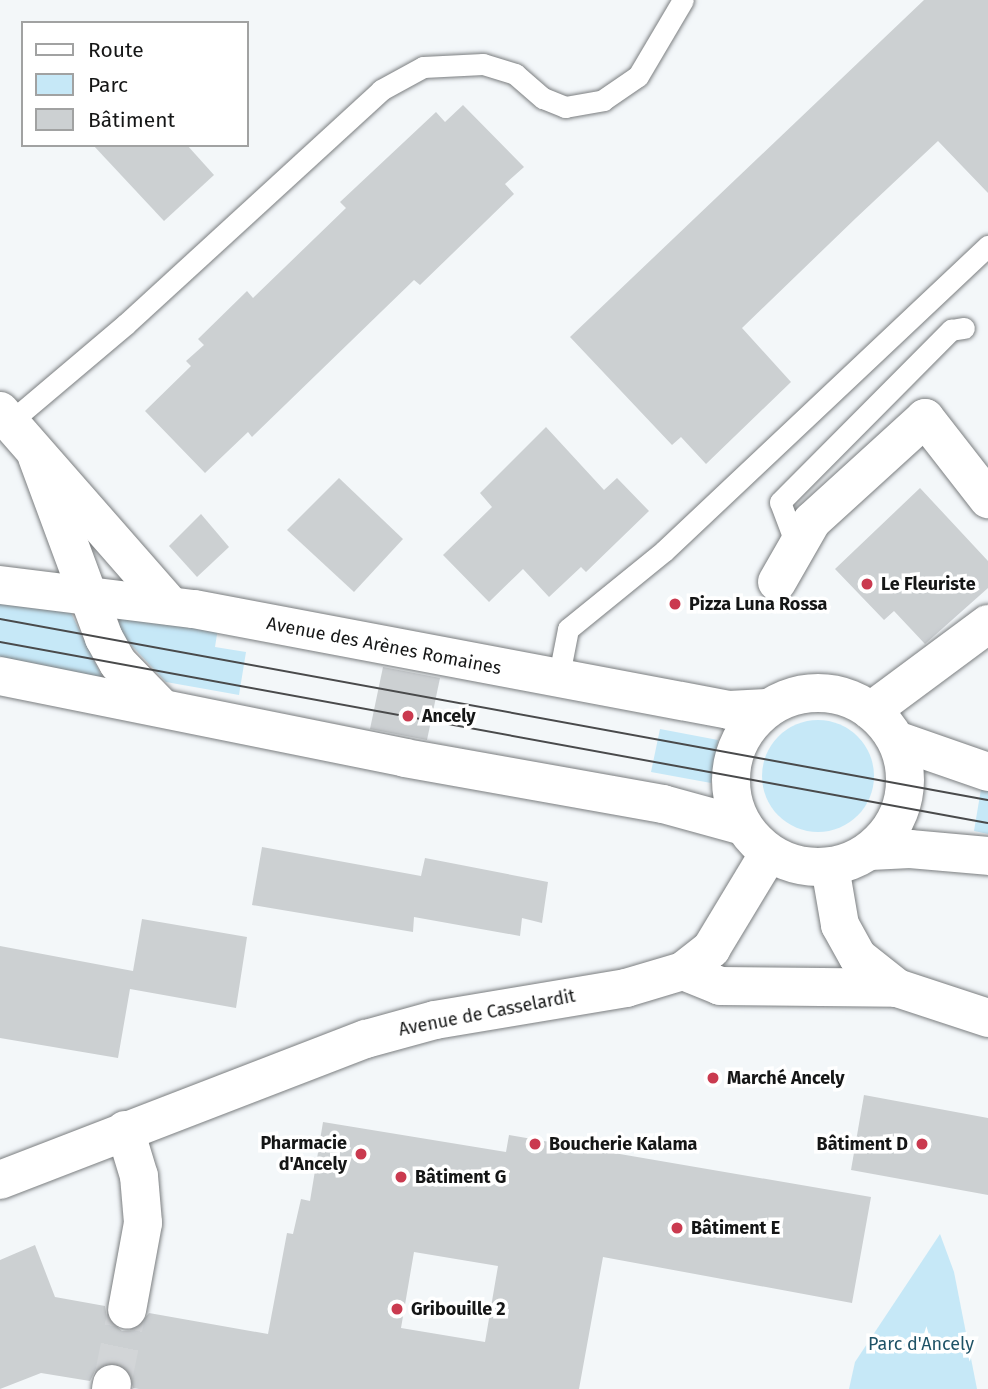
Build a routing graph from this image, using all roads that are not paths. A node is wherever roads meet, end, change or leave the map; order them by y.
1 (683, 0) edge
2 (988, 246) edge
3 (964, 328) dead end
4 (5, 416) edge
5 (37, 457) junction
6 (988, 499) edge
7 (797, 547) junction
8 (777, 582) dead end
9 (0, 585) edge
10 (92, 599) junction
11 (171, 606) junction
12 (988, 624) edge
13 (0, 676) edge
14 (558, 680) junction
15 (159, 705) junction
16 (766, 708) junction
17 (872, 711) junction
18 (896, 740) junction
19 (988, 772) edge
20 (756, 839) junction
21 (870, 850) junction
22 (988, 856) edge
23 (830, 867) junction
24 (683, 971) junction
25 (897, 988) junction
26 (988, 1018) edge
27 (125, 1130) junction
28 (0, 1180) edge
29 (127, 1310) tunnel mouth

1 - 4 lane
2 - 14 lane
3 - 7 lane
4 - 5 street
5 - 10 street
5 - 11 street
6 - 7 street
7 - 8 street
9 - 10 street, Avenue des Arènes Romaines
10 - 11 street, Avenue des Arènes Romaines
10 - 15 street
11 - 14 street, Avenue des Arènes Romaines
12 - 17 street
13 - 15 street
14 - 16 street, Avenue des Arènes Romaines
15 - 20 street
16 - 17 street
16 - 20 street
17 - 18 street
18 - 19 street
18 - 21 street
20 - 23 street
20 - 24 street, Avenue de Casselardit
21 - 22 street
21 - 23 street
23 - 25 street
24 - 25 street
24 - 27 street, Avenue de Casselardit
25 - 26 street
27 - 28 street, Avenue de Casselardit
27 - 29 street

